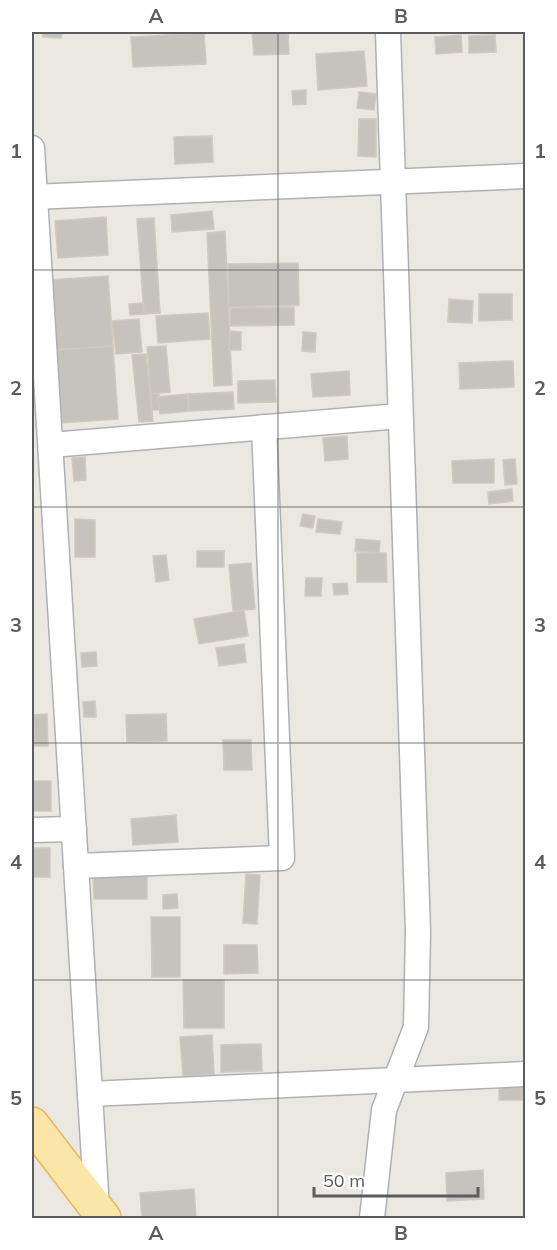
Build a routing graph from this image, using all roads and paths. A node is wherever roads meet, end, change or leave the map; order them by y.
1 (387, 32) edge
2 (32, 148) edge
3 (525, 176) edge
4 (393, 182) junction
5 (33, 197) edge
6 (400, 416) junction
7 (264, 427) junction
8 (51, 445) junction
9 (74, 829) junction
10 (32, 830) edge
11 (76, 866) junction
12 (525, 1074) edge
13 (395, 1080) junction
14 (90, 1094) junction
15 (32, 1124) edge
16 (100, 1214) edge
17 (372, 1218) edge

1 - 4 street
2 - 5 street
3 - 4 street
4 - 5 street
4 - 6 street
5 - 8 street
6 - 7 street
6 - 13 street
7 - 8 street
7 - 11 street
8 - 9 street
9 - 10 street
9 - 11 street
11 - 14 street
12 - 13 street
13 - 14 street
13 - 17 street
14 - 16 street
15 - 16 main road

